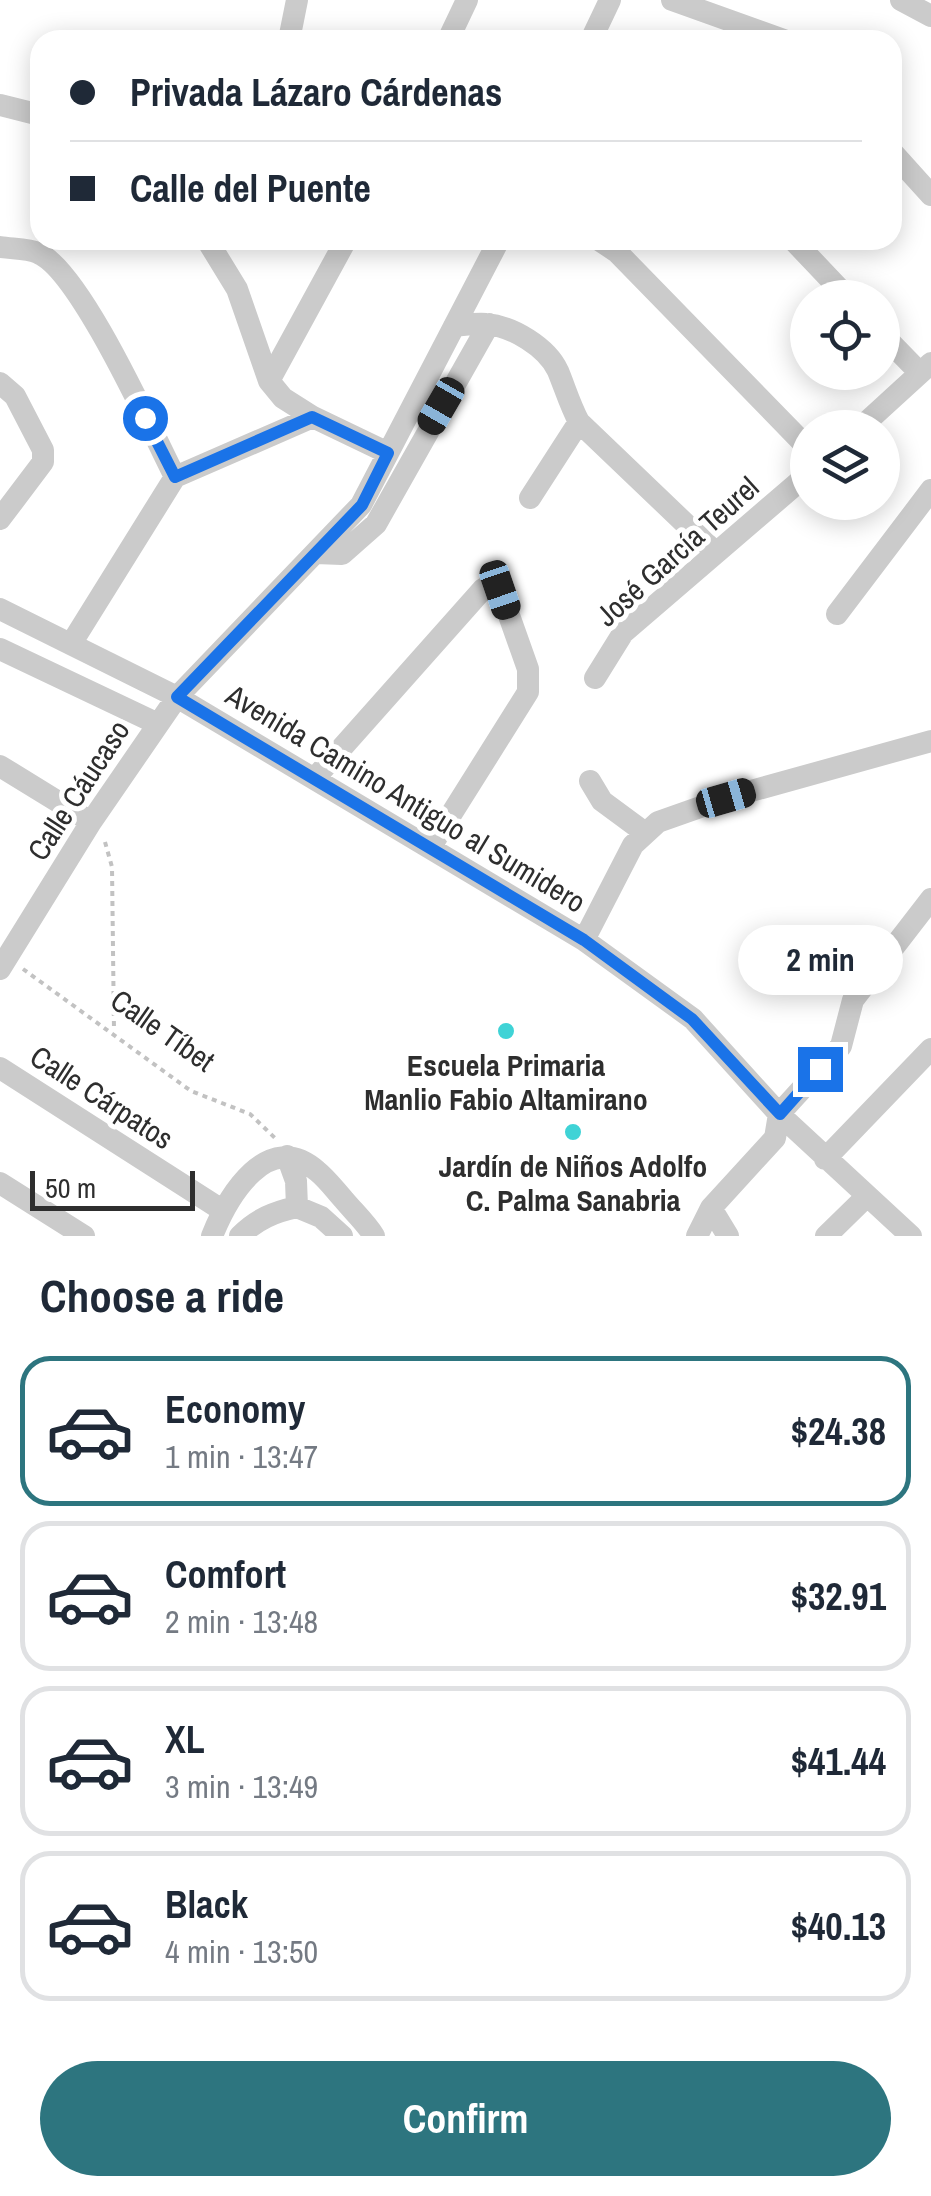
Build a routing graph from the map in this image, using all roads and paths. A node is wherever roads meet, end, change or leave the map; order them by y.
1 (297, 0) edge
2 (467, 0) edge
3 (610, 0) edge
4 (672, 0) edge
5 (902, 0) edge
6 (929, 11) edge
7 (291, 30) edge
8 (453, 30) edge
9 (596, 30) edge
10 (756, 30) edge
11 (902, 163) edge
12 (930, 192) edge
13 (0, 247) edge
14 (213, 250) edge
15 (341, 250) edge
16 (493, 250) edge
17 (614, 250) edge
18 (802, 250) edge
19 (831, 280) edge
20 (489, 324) junction
21 (454, 326) junction
22 (900, 348) edge
23 (926, 368) edge
24 (270, 382) junction
25 (0, 384) edge
26 (880, 410) edge
27 (312, 417) junction
28 (579, 422) junction
29 (790, 430) edge
30 (388, 453) junction
31 (175, 477) junction
32 (790, 489) edge
33 (931, 490) edge
34 (530, 498) dead end
35 (0, 519) edge
36 (715, 552) junction
37 (316, 553) junction
38 (0, 608) edge
39 (837, 614) dead end
40 (71, 644) junction
41 (0, 648) edge
42 (595, 678) dead end
43 (177, 697) junction
44 (158, 724) junction
45 (931, 742) edge
46 (0, 766) edge
47 (315, 778) junction
48 (590, 781) dead end
49 (91, 822) junction
50 (644, 832) junction
51 (430, 848) junction
52 (931, 898) edge
53 (584, 940) junction
54 (4, 963) edge
55 (114, 1034) junction
56 (931, 1049) edge
57 (0, 1068) edge
58 (780, 1114) junction
59 (287, 1156) junction
60 (825, 1159) junction
61 (0, 1183) edge
62 (868, 1196) junction
63 (297, 1207) junction
64 (711, 1208) junction
65 (222, 1210) junction
66 (84, 1236) edge
67 (212, 1236) edge
68 (240, 1236) edge
69 (342, 1236) edge
70 (374, 1236) edge
71 (697, 1236) edge
72 (728, 1236) edge
73 (826, 1236) edge
74 (910, 1236) edge

1 - 7 street
2 - 8 street
3 - 9 street
4 - 10 street
5 - 6 street
11 - 12 street
13 - 31 street
14 - 24 street
15 - 24 street
16 - 21 street, Calle Cáucaso
17 - 29 street
18 - 19 street
20 - 21 street
20 - 28 street
20 - 37 street
21 - 30 street, Calle Cáucaso
22 - 23 street
23 - 26 street
24 - 27 street
25 - 35 street
27 - 30 street
27 - 31 street
28 - 34 street
28 - 36 street
30 - 37 street, Calle Cáucaso
31 - 40 street
32 - 36 street, José García Teurel
33 - 39 street
36 - 42 street, José García Teurel
37 - 43 street, Calle Cáucaso
38 - 40 street, Avenida Camino Antiguo al Sumidero
40 - 43 street, Avenida Camino Antiguo al Sumidero
41 - 44 street
43 - 44 street, Calle Cáucaso
43 - 47 street, Avenida Camino Antiguo al Sumidero
44 - 49 street, Calle Cáucaso
45 - 50 street
46 - 49 street
47 - 51 street, Avenida Camino Antiguo al Sumidero
47 - 51 street
48 - 50 street
49 - 54 street, Calle Cáucaso
49 - 55 path
50 - 53 street
51 - 53 street, Avenida Camino Antiguo al Sumidero
52 - 58 street
53 - 58 street, Avenida Camino Antiguo al Sumidero
54 - 55 path, Calle Tíbet
55 - 59 path, Calle Tíbet
56 - 60 street
57 - 65 street, Calle Cárpatos
58 - 60 street, Avenida Camino Antiguo al Sumidero
58 - 64 street
59 - 63 street
59 - 65 street
59 - 70 street
60 - 62 street, Avenida Camino Antiguo al Sumidero
61 - 66 street
62 - 73 street
62 - 74 street, Avenida Camino Antiguo al Sumidero
63 - 68 street
63 - 69 street
64 - 71 street
64 - 72 street
65 - 67 street

